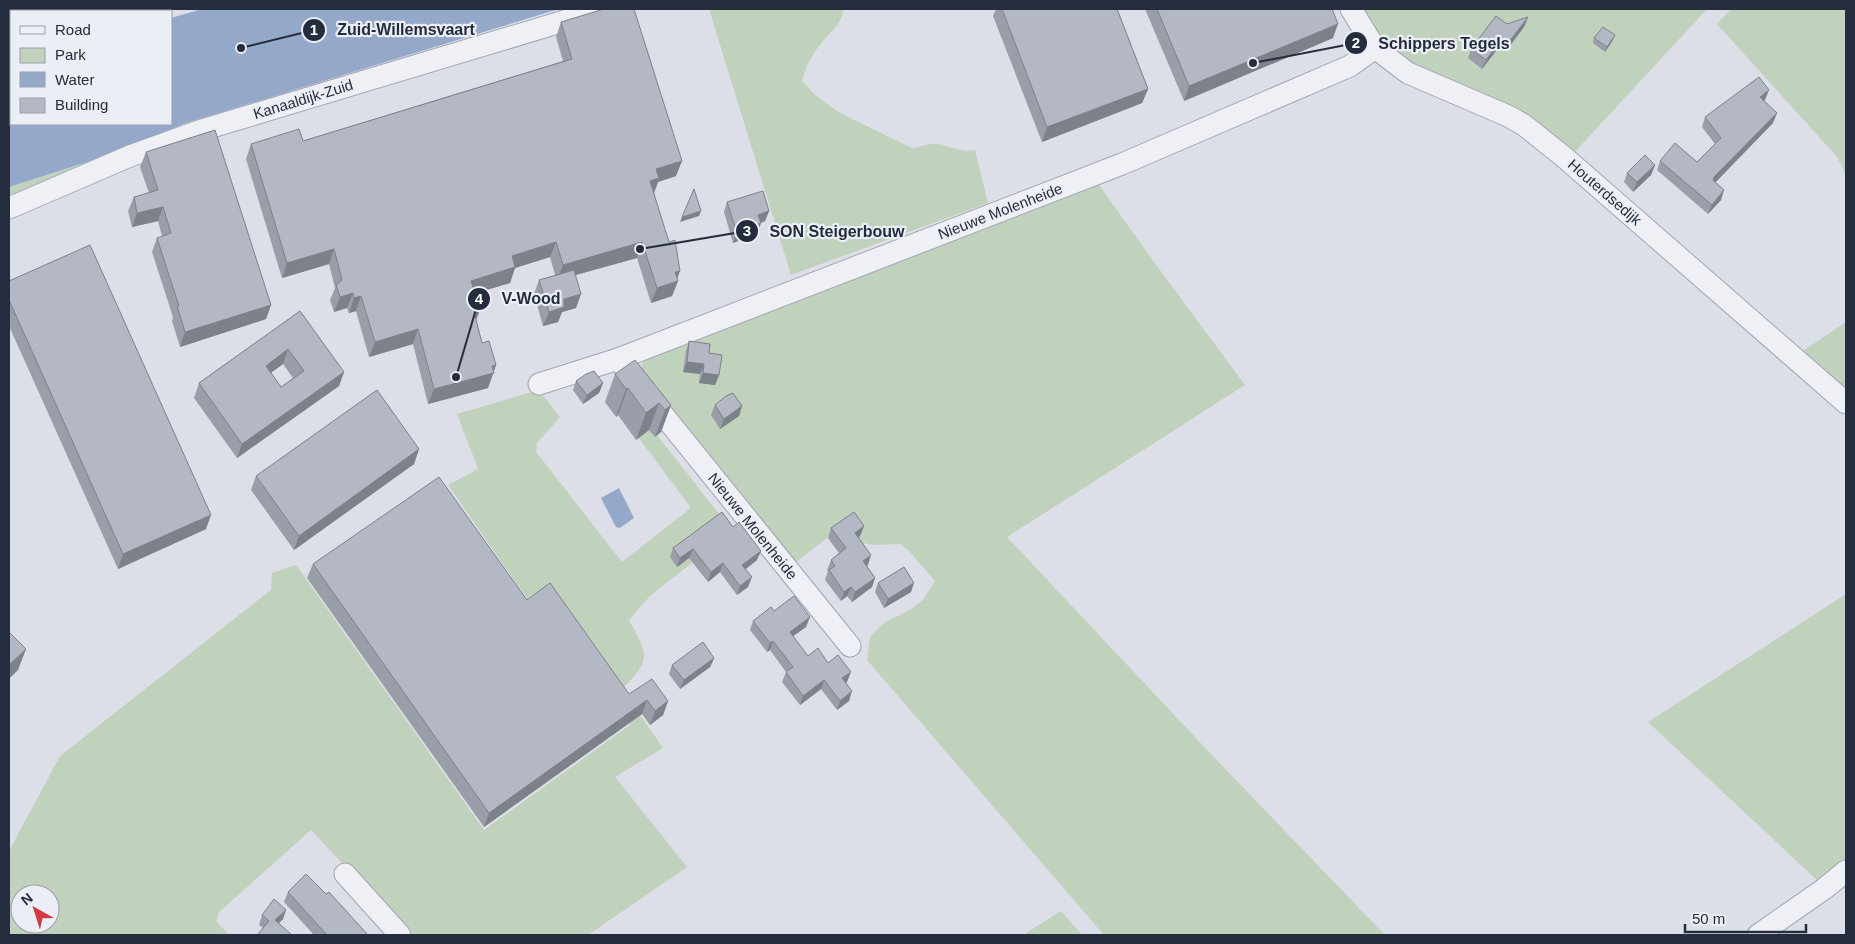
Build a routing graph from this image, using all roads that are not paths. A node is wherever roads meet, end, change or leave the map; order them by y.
1 (604, 9) edge
2 (1351, 9) edge
3 (1375, 48) junction
4 (9, 208) edge
5 (618, 358) junction
6 (539, 384) dead end
7 (1846, 403) edge
8 (850, 646) dead end
9 (1846, 872) edge
10 (344, 874) dead end
11 (400, 935) edge
12 (1758, 935) edge

1 - 4 street, Kanaaldijk-Zuid
2 - 3 street, Houterdsedijk
3 - 5 street, Nieuwe Molenheide
3 - 7 street, Houterdsedijk
5 - 6 street, Nieuwe Molenheide
5 - 8 street, Nieuwe Molenheide
9 - 12 street
10 - 11 street

